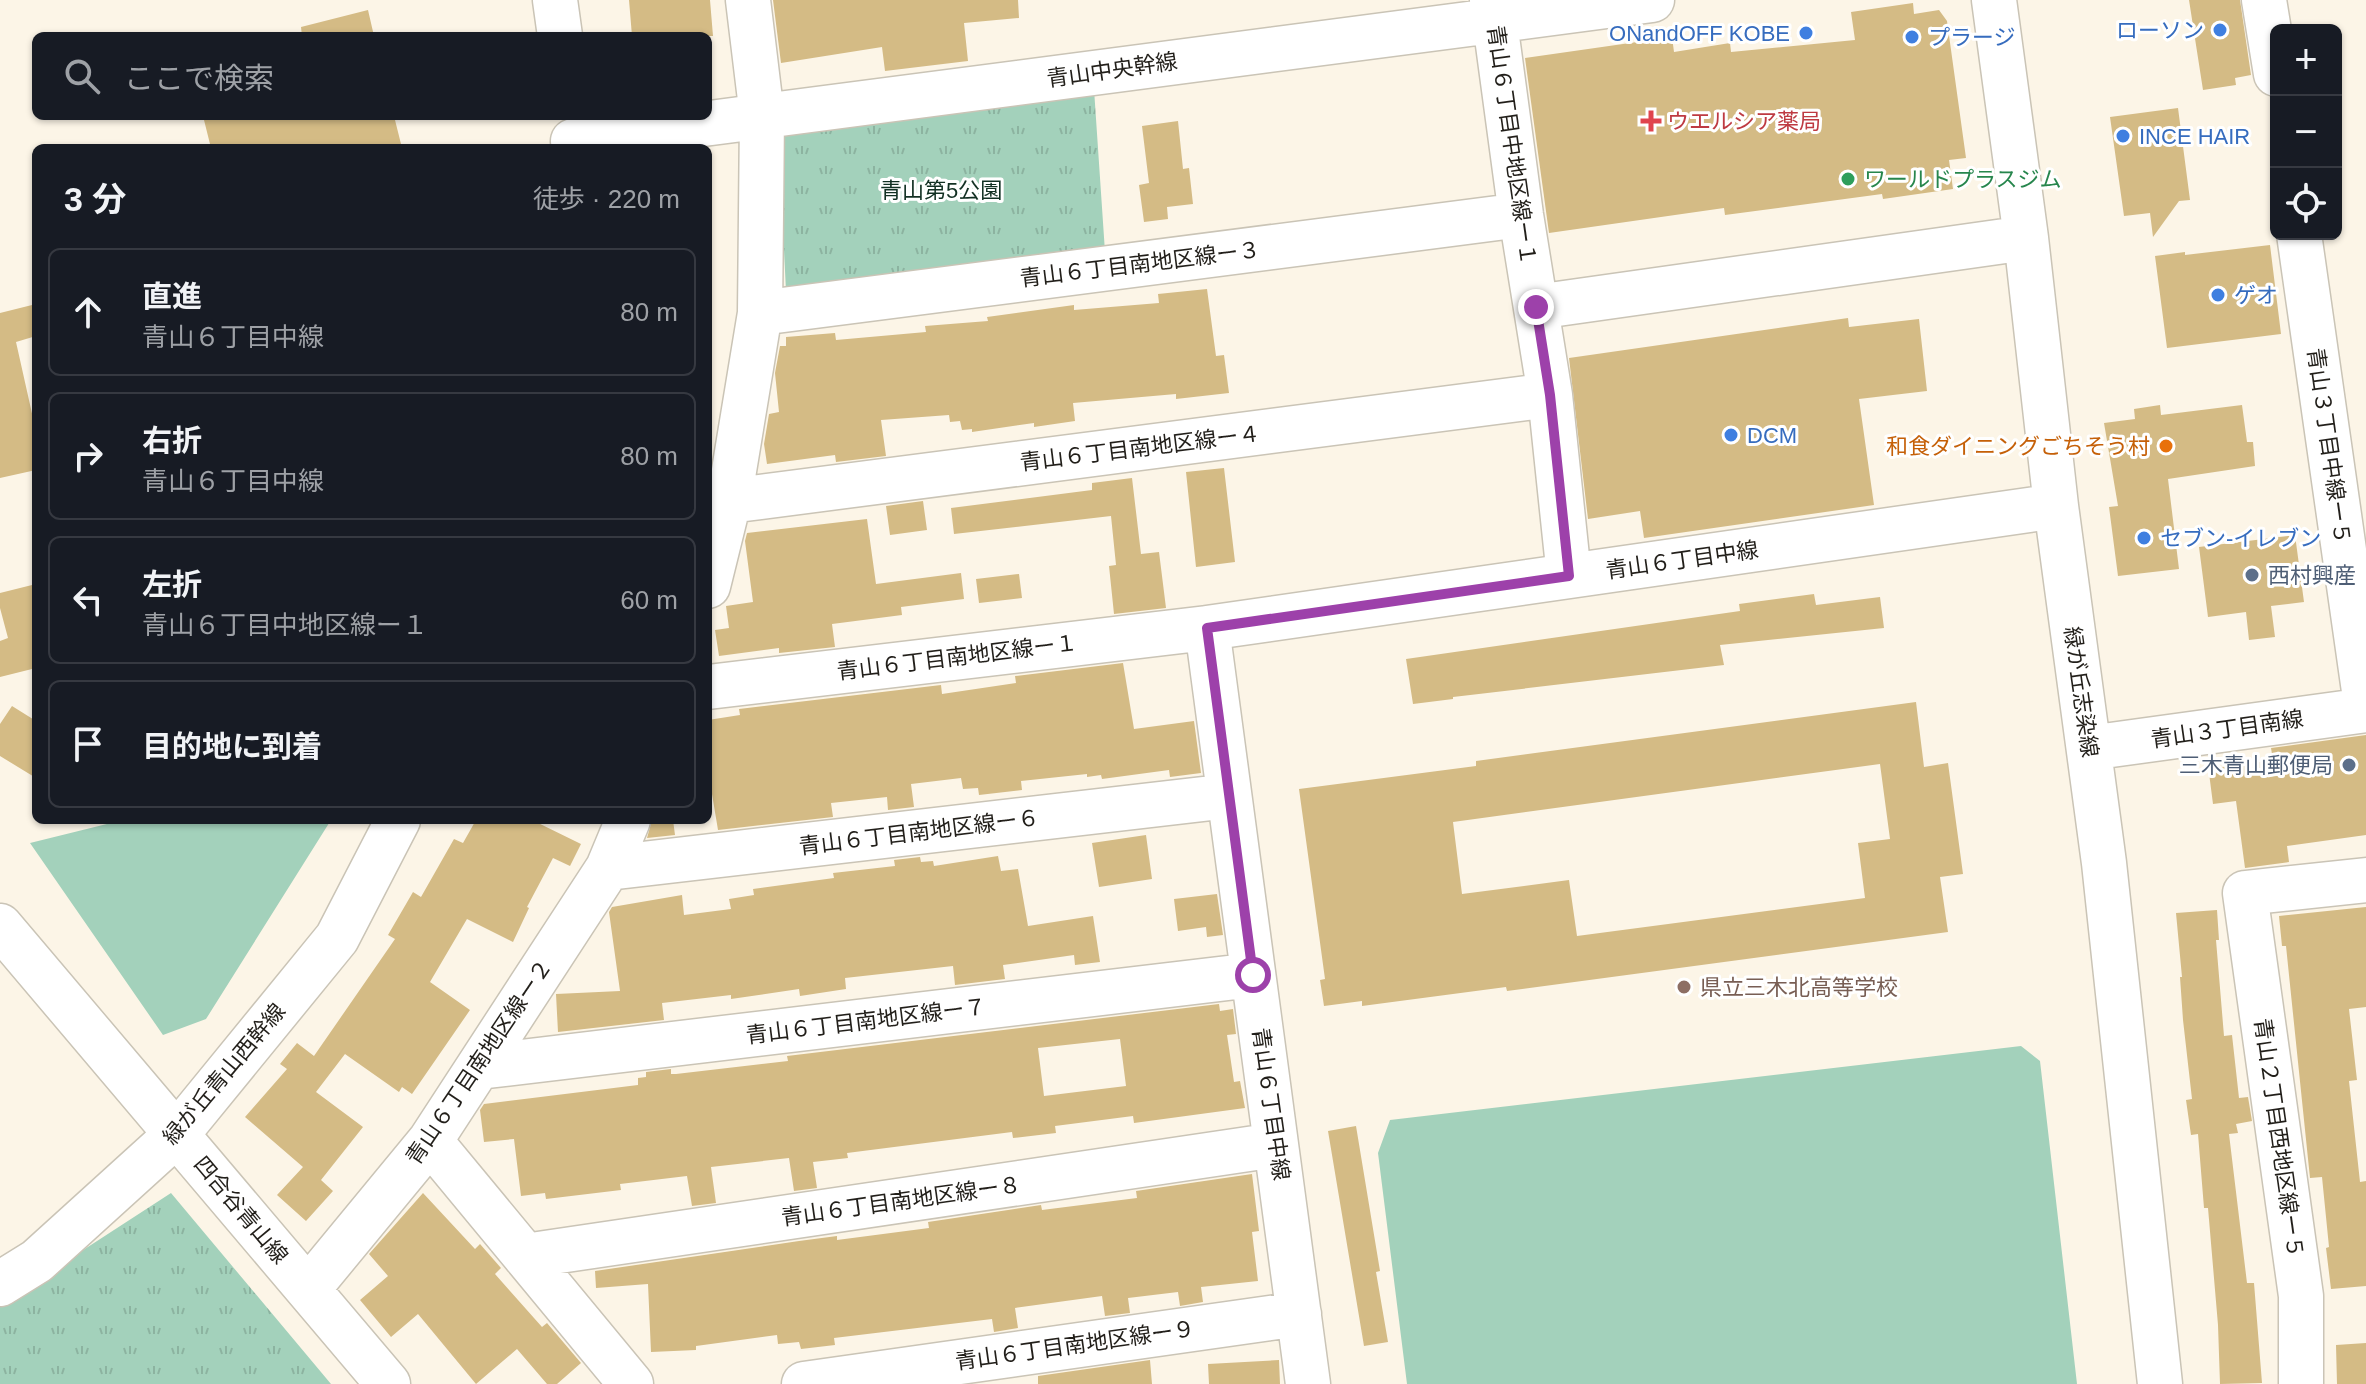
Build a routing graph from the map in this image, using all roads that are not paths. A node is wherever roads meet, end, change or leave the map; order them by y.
1 (555, 0) edge
2 (748, 0) edge
3 (1652, 0) edge
4 (1994, 0) edge
5 (2264, 0) edge
6 (1493, 10) edge
7 (559, 32) edge
8 (2270, 37) edge
9 (762, 116) junction
10 (572, 135) edge
11 (1521, 215) junction
12 (2026, 238) junction
13 (2300, 240) edge
14 (1536, 307) junction
15 (760, 313) junction
16 (1550, 395) junction
17 (729, 501) junction
18 (2056, 506) junction
19 (712, 570) edge
20 (1569, 576) junction
21 (1207, 628) junction
22 (712, 687) edge
23 (2366, 708) edge
24 (2089, 748) junction
25 (1229, 796) junction
26 (396, 824) edge
27 (626, 824) edge
28 (608, 868) junction
29 (2366, 880) edge
30 (0, 926) edge
31 (1253, 975) junction
32 (479, 1067) junction
33 (177, 1134) junction
34 (430, 1141) junction
35 (1276, 1145) junction
36 (525, 1256) junction
37 (0, 1284) edge
38 (308, 1289) junction
39 (1299, 1314) junction
40 (388, 1384) edge
41 (631, 1384) edge
42 (804, 1384) edge
43 (1308, 1384) edge
44 (2160, 1384) edge
45 (2301, 1384) edge

1 - 7 street
2 - 9 street
3 - 6 street, 青山中央幹線
4 - 12 street, 緑が丘志染線
5 - 8 street
6 - 9 street, 青山中央幹線
6 - 11 street, 青山６丁目中地区線ー１
9 - 10 street, 青山中央幹線
9 - 15 street
11 - 14 street, 青山６丁目中地区線ー１
11 - 15 street, 青山６丁目南地区線ー３
12 - 14 street
12 - 18 street, 緑が丘志染線
13 - 23 street, 青山３丁目中線ー５
14 - 16 street, 青山６丁目中地区線ー１
15 - 17 street
16 - 17 street, 青山６丁目南地区線ー４
16 - 20 street, 青山６丁目中地区線ー１
17 - 19 street
18 - 20 street, 青山６丁目中線
18 - 24 street, 緑が丘志染線
20 - 21 street, 青山６丁目中線
21 - 22 street, 青山６丁目南地区線ー１
21 - 25 street, 青山６丁目中線
23 - 24 street, 青山３丁目南線
24 - 44 street, 緑が丘志染線
25 - 28 street, 青山６丁目南地区線ー６
25 - 31 street, 青山６丁目中線
26 - 33 street, 緑が丘青山西幹線
27 - 28 street, 青山６丁目南地区線ー２
28 - 32 street, 青山６丁目南地区線ー２
29 - 45 street, 青山２丁目西地区線ー５
30 - 33 street, 四合谷青山線
31 - 32 street, 青山６丁目南地区線ー７
31 - 35 street, 青山６丁目中線
32 - 34 street, 青山６丁目南地区線ー２
33 - 37 street, 緑が丘青山西幹線
33 - 38 street, 四合谷青山線
34 - 36 street
34 - 38 street, 青山６丁目南地区線ー２
35 - 36 street, 青山６丁目南地区線ー８
35 - 39 street, 青山６丁目中線
36 - 41 street
38 - 40 street, 四合谷青山線
39 - 42 street, 青山６丁目南地区線ー９
39 - 43 street, 青山６丁目中線

